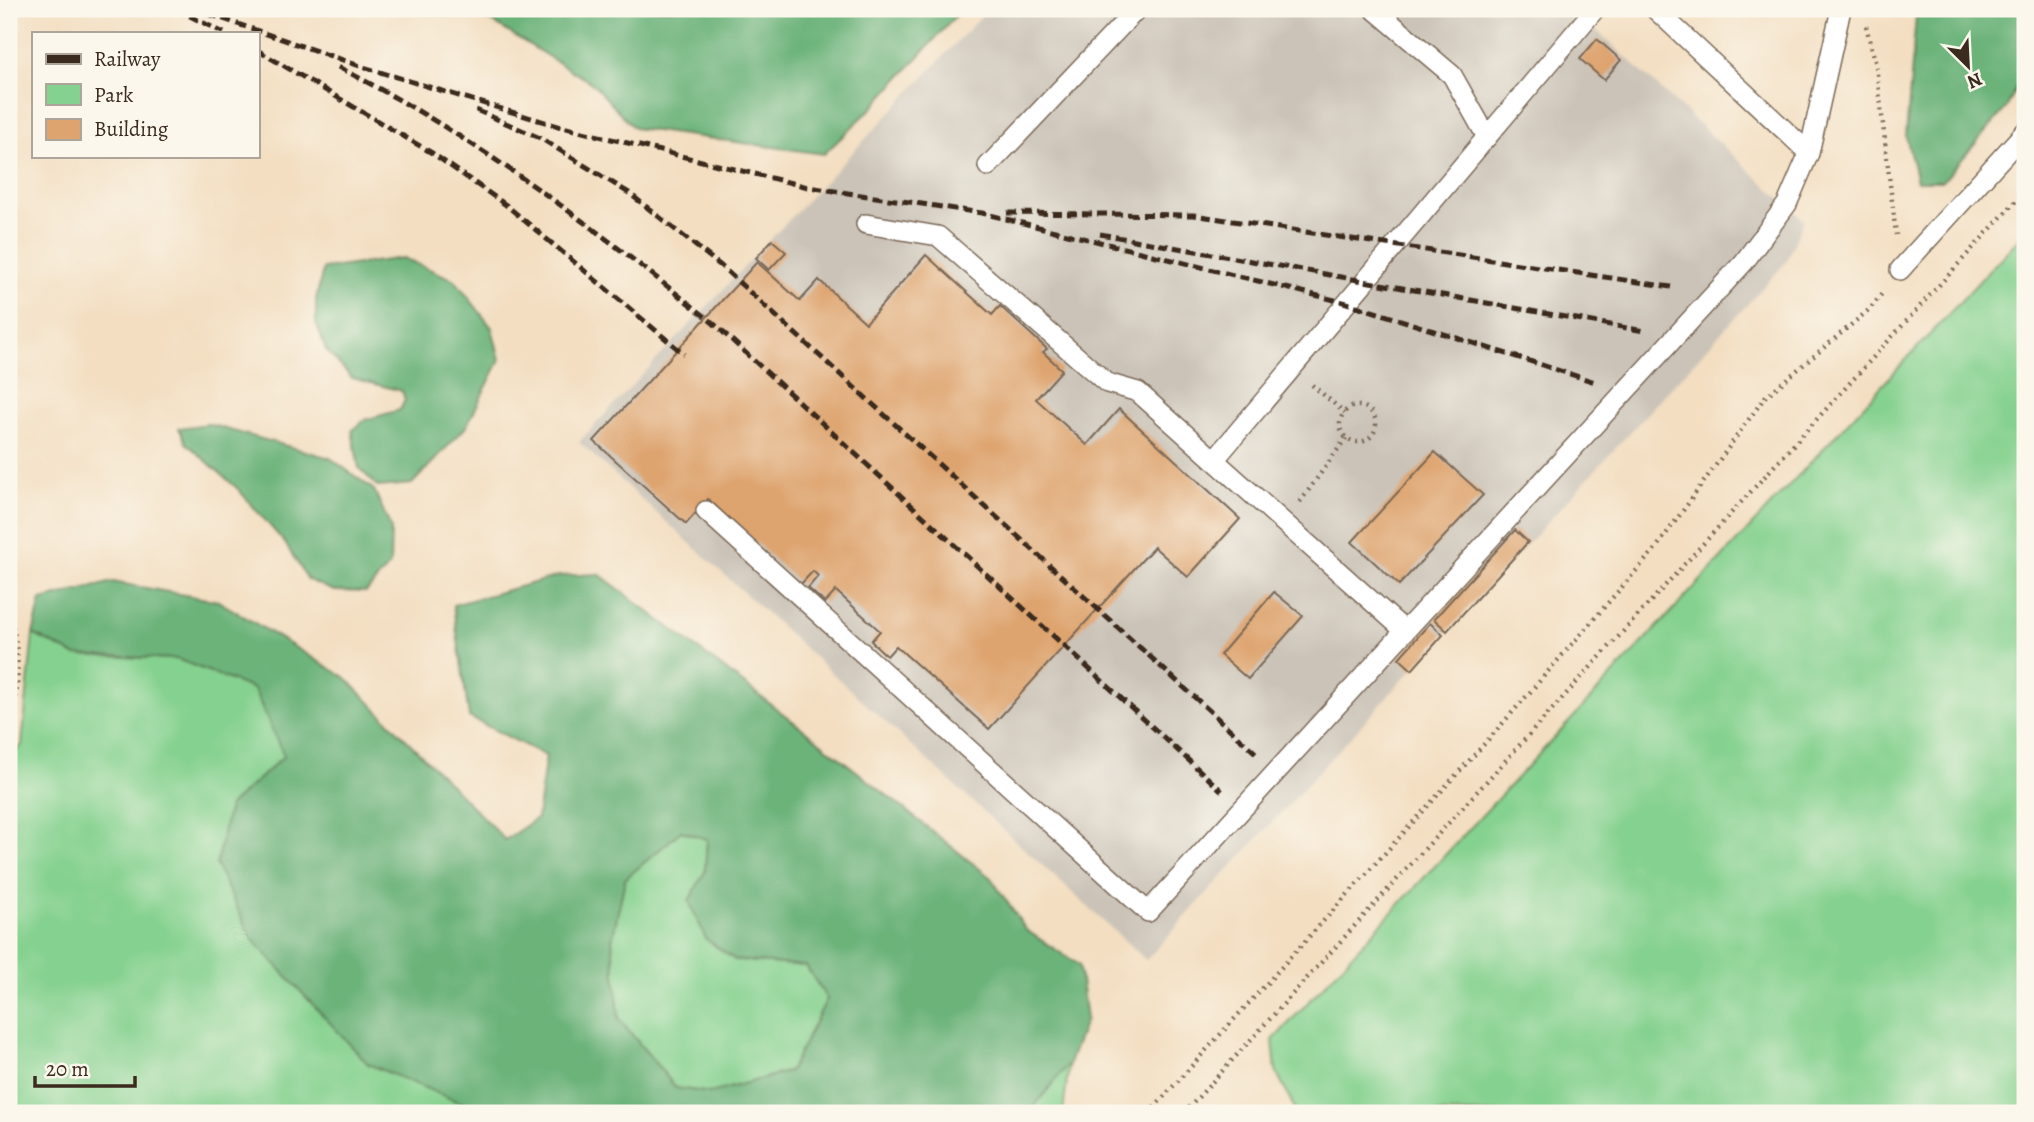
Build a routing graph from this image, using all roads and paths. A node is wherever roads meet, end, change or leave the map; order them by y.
1 (1137, 9) edge
2 (1374, 9) edge
3 (1595, 9) edge
4 (1655, 9) edge
5 (1841, 9) edge
6 (1864, 20) dead end
7 (2025, 132) edge
8 (1487, 137) junction
9 (1809, 153) junction
10 (988, 166) dead end
11 (2025, 191) edge
12 (866, 224) dead end
13 (1900, 270) junction
14 (1293, 368) junction
15 (1345, 413) junction
16 (1346, 438) junction
17 (1215, 459) junction
18 (706, 511) dead end
19 (1285, 523) junction
20 (9, 613) edge
21 (1405, 631) junction
22 (9, 730) edge
23 (1149, 1113) edge
24 (1184, 1113) edge

1 - 10 lane
2 - 8 lane
3 - 8 lane
4 - 9 lane
5 - 9 lane
6 - 13 path
7 - 13 lane
8 - 14 lane
9 - 21 lane
11 - 24 path
12 - 17 lane
13 - 23 path
14 - 15 path
14 - 17 lane
15 - 16 path
15 - 16 path
16 - 19 path
17 - 19 lane
18 - 21 lane
19 - 21 lane
20 - 22 path

